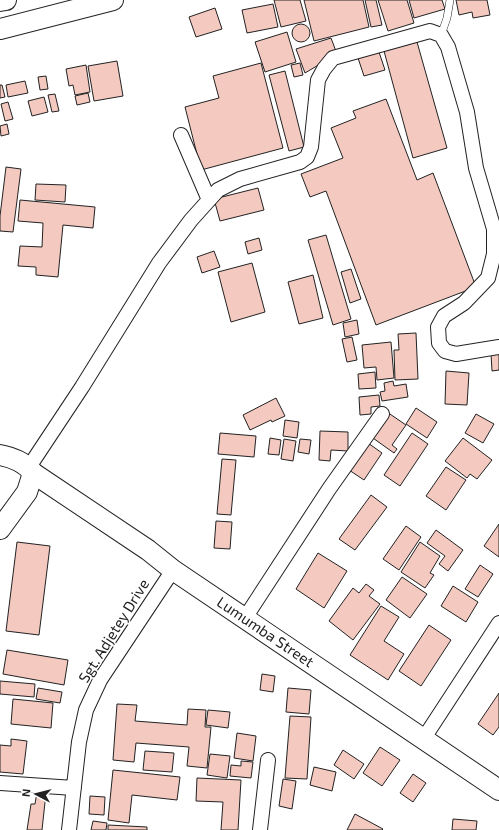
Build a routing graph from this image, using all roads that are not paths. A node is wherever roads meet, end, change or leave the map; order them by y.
1 (6, 0) edge
2 (113, 0) edge
3 (450, 0) edge
4 (0, 1) edge
5 (0, 29) edge
6 (441, 35) junction
7 (181, 135) dead end
8 (209, 200) junction
9 (499, 347) edge
10 (382, 414) dead end
11 (0, 455) edge
12 (31, 470) junction
13 (0, 529) edge
14 (173, 570) junction
15 (245, 618) junction
16 (499, 623) edge
17 (424, 738) junction
18 (268, 760) dead end
19 (0, 783) edge
20 (74, 788) junction
21 (499, 790) edge
22 (69, 830) edge
23 (260, 830) edge

1 - 4 main road
2 - 5 main road
3 - 6 lane
6 - 8 street
6 - 9 street
7 - 8 street
8 - 12 street
10 - 15 street
11 - 12 main road, Lumumba Street
12 - 13 main road
12 - 14 main road, Lumumba Street
14 - 15 main road, Lumumba Street
14 - 20 street, Sgt. Adjetey Drive
15 - 17 main road, Lumumba Street
16 - 17 street
17 - 21 main road, Lumumba Street
18 - 23 street
19 - 20 street
20 - 22 street, Sgt. Adjetey Drive

